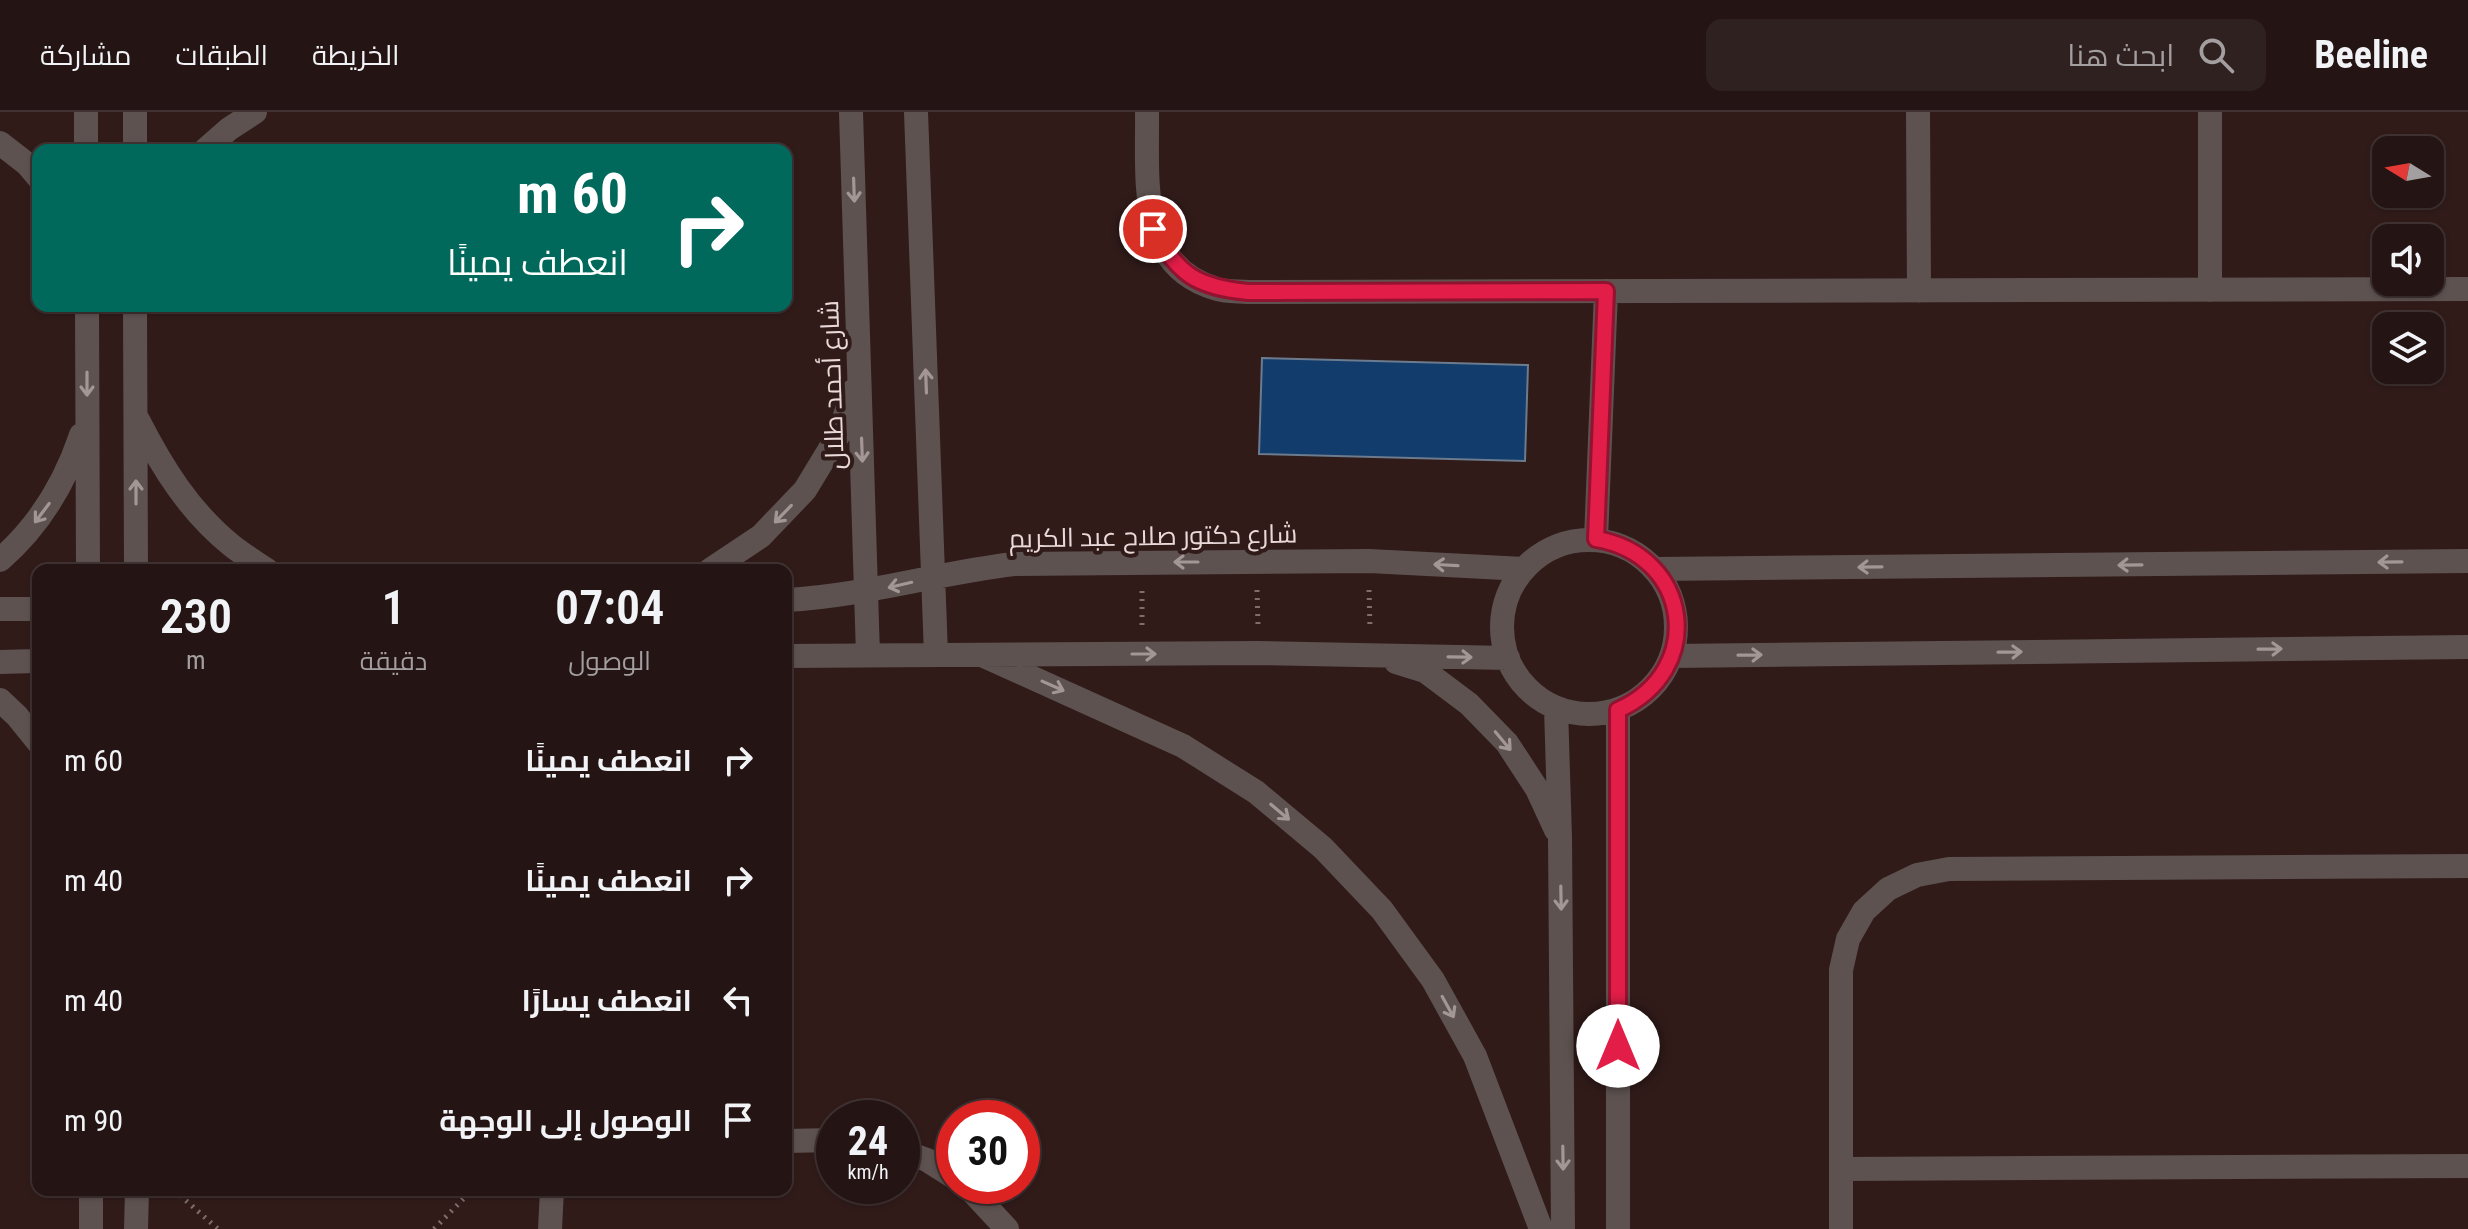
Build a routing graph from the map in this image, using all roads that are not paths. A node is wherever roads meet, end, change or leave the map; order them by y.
1 (86, 112) edge
2 (135, 112) edge
3 (255, 112) edge
4 (851, 112) edge
5 (916, 112) edge
6 (1147, 112) edge
7 (1918, 112) edge
8 (2210, 112) edge
9 (0, 143) edge
10 (86, 144) edge
11 (135, 144) edge
12 (212, 144) edge
13 (32, 170) edge
14 (2468, 289) edge
15 (2210, 290) junction
16 (1606, 291) junction
17 (1919, 291) junction
18 (87, 312) edge
19 (135, 312) edge
20 (859, 373) junction
21 (136, 415) junction
22 (87, 417) junction
23 (1596, 539) junction
24 (0, 560) edge
25 (2468, 561) edge
26 (88, 564) edge
27 (136, 564) edge
28 (258, 564) edge
29 (719, 564) edge
30 (1524, 569) junction
31 (1655, 569) junction
32 (933, 577) junction
33 (866, 592) junction
34 (792, 599) edge
35 (0, 609) edge
36 (32, 609) edge
37 (2468, 647) edge
38 (1371, 654) junction
39 (868, 655) junction
40 (936, 655) junction
41 (982, 655) junction
42 (792, 656) edge
43 (1672, 656) junction
44 (1508, 658) junction
45 (32, 661) edge
46 (0, 662) edge
47 (0, 700) edge
48 (1556, 708) junction
49 (1618, 710) junction
50 (32, 735) edge
51 (1560, 838) junction
52 (2468, 866) edge
53 (816, 1140) edge
54 (792, 1141) edge
55 (2468, 1166) edge
56 (1842, 1169) junction
57 (91, 1196) edge
58 (137, 1196) edge
59 (552, 1196) edge
60 (985, 1204) edge
61 (91, 1229) edge
62 (136, 1229) edge
63 (550, 1229) edge
64 (1007, 1229) edge
65 (1541, 1229) edge
66 (1563, 1229) edge
67 (1618, 1229) edge
68 (1841, 1229) edge

1 - 10 street
2 - 11 street
3 - 12 street
4 -> 20 street, شارع أحمد طلال
32 -> 5 street
6 - 16 street
7 - 17 street
8 - 15 street
9 - 13 street
14 - 15 street
15 - 17 street
16 - 17 street
16 - 23 street
18 -> 22 street
19 - 21 street
20 -> 29 street
20 -> 33 street, شارع أحمد طلال
27 -> 21 street
21 - 28 street
22 -> 24 street
22 - 26 street
23 - 30 street
23 - 31 street
25 -> 31 street
30 -> 32 street, شارع دكتور صلاح عبد الكريم
30 - 44 street
31 - 43 street
32 -> 33 street, شارع دكتور صلاح عبد الكريم
32 - 40 street
33 - 34 street, شارع دكتور صلاح عبد الكريم
33 - 39 street, شارع أحمد طلال
35 - 36 street
43 -> 37 street
41 -> 38 street
38 -> 44 street
38 -> 51 street
39 - 40 street
39 - 42 street
40 - 41 street
41 -> 65 street
43 - 49 street
44 - 48 street
45 - 46 street
47 - 50 street
48 - 49 street
48 - 51 street
49 - 67 street
51 -> 66 street
52 - 56 street
53 - 54 street
55 - 56 street
56 - 68 street
57 - 61 street
58 - 62 street
59 - 63 street
60 - 64 street

